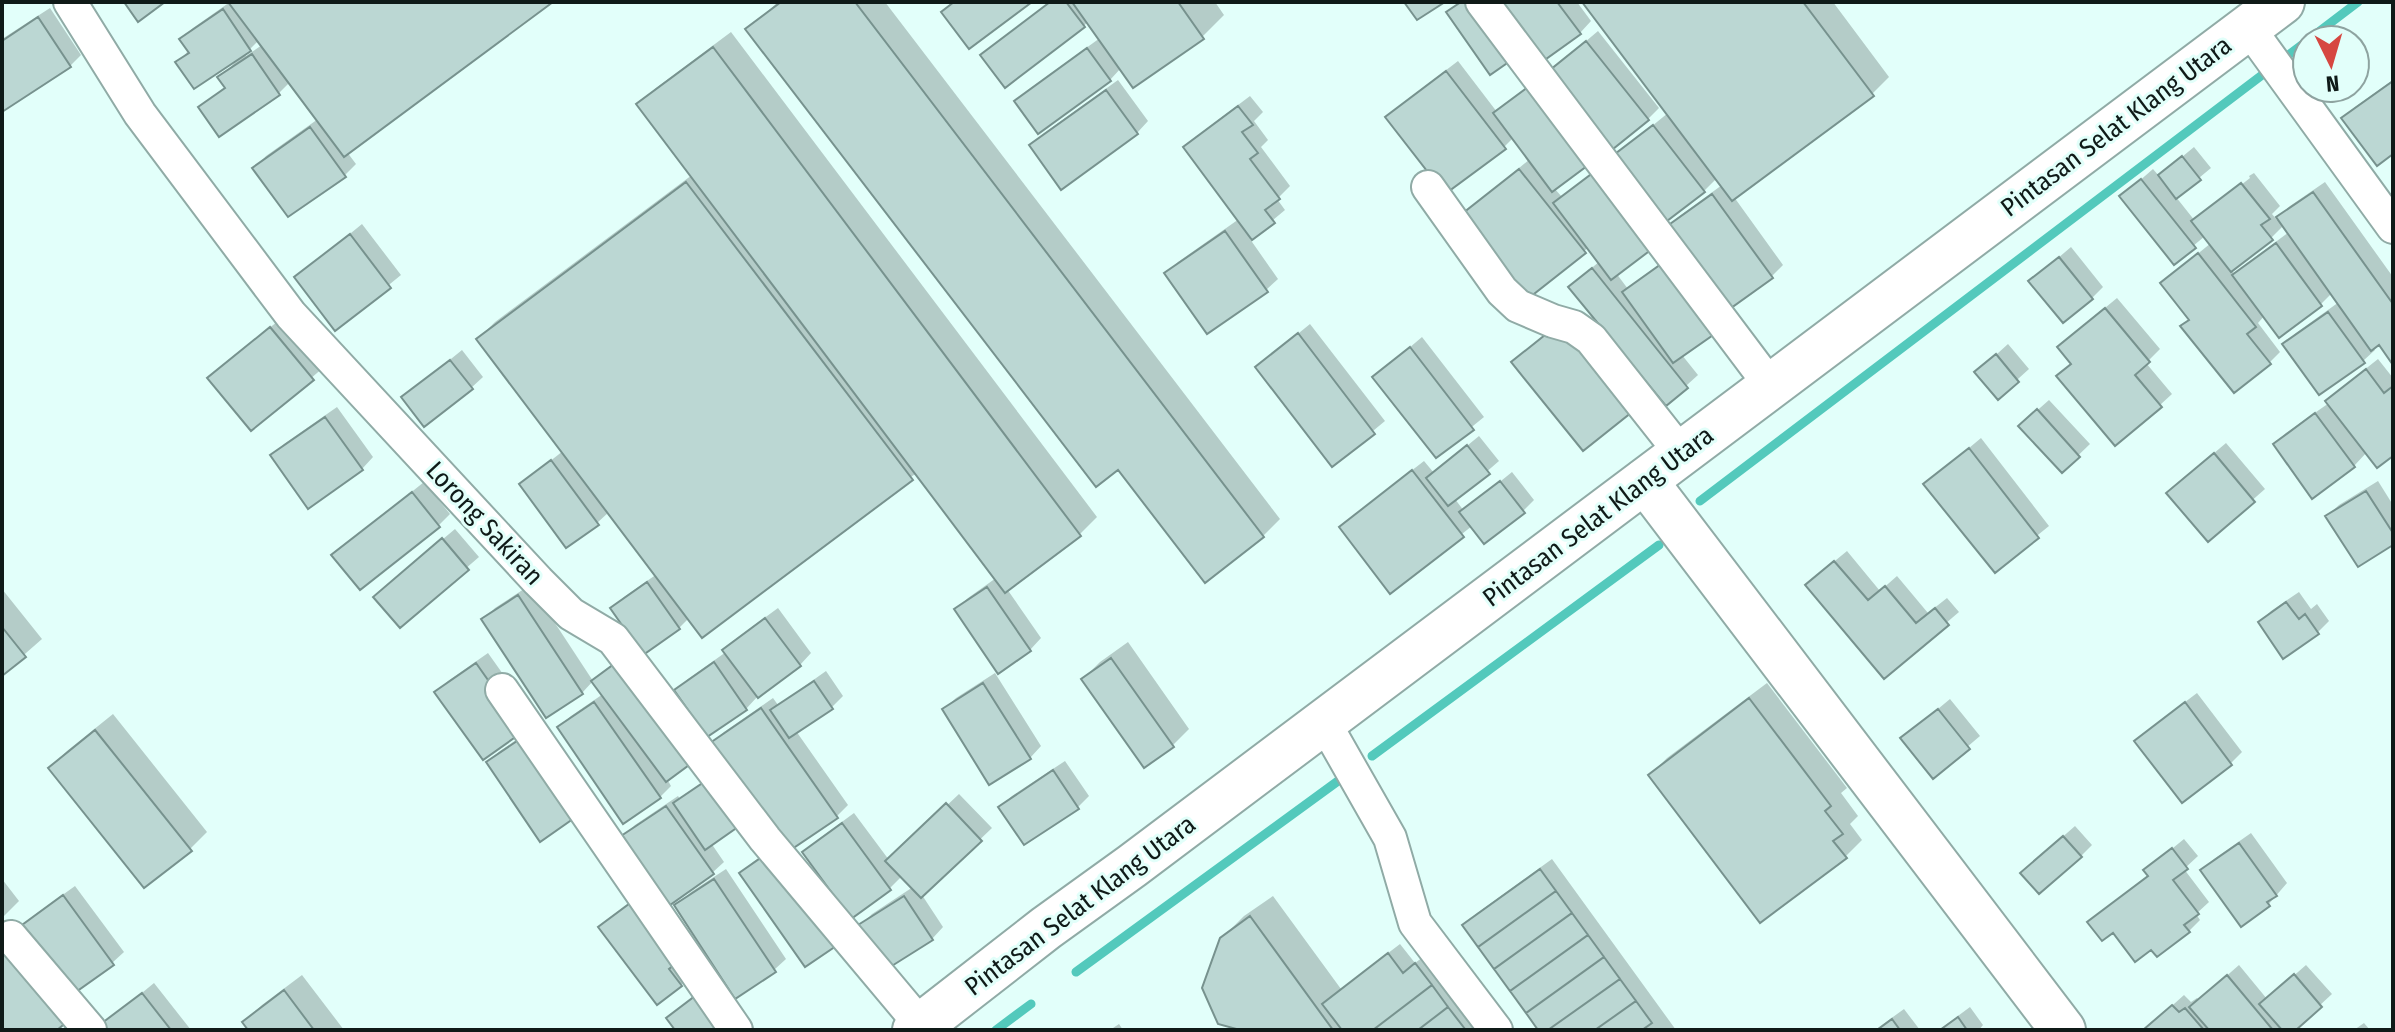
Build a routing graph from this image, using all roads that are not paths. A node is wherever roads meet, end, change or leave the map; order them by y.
1 (70, 2) edge
2 (1482, 2) edge
3 (2264, 25) edge
4 (1428, 187) dead end
5 (2393, 227) edge
6 (1770, 385) junction
7 (1681, 453) junction
8 (1645, 481) junction
9 (502, 690) dead end
10 (1324, 722) junction
11 (11, 937) dead end
12 (918, 1028) edge
13 (90, 1030) edge
14 (736, 1030) edge
15 (1496, 1030) edge
16 (2063, 1030) edge

1 - 12 street, Lorong Sakiran
2 - 6 street
3 - 5 street
3 - 6 main road, Pintasan Selat Klang Utara
4 - 7 street
6 - 7 main road, Pintasan Selat Klang Utara
7 - 8 main road, Pintasan Selat Klang Utara
8 - 10 main road, Pintasan Selat Klang Utara
8 - 16 main road
9 - 14 street
10 - 12 main road, Pintasan Selat Klang Utara
10 - 15 street
11 - 13 street

